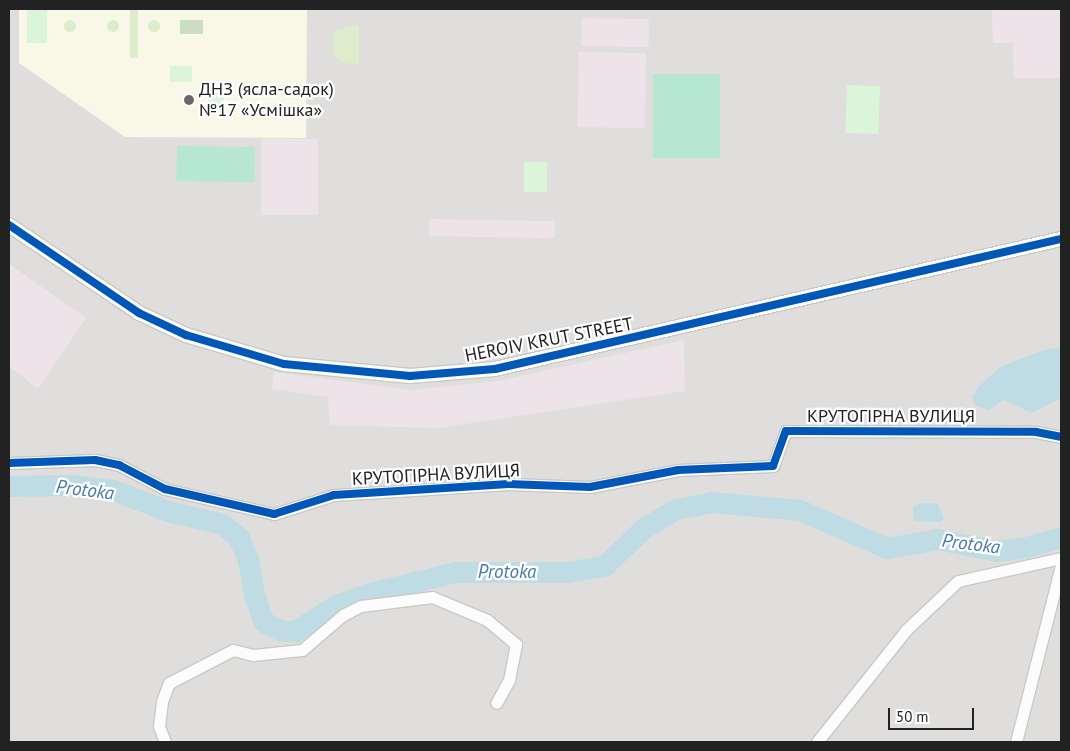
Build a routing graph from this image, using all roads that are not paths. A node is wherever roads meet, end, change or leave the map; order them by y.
1 (9, 224) edge
2 (1061, 239) edge
3 (1061, 437) edge
4 (9, 463) edge
5 (1061, 558) edge
6 (1061, 565) edge
7 (496, 703) dead end
8 (165, 742) edge
9 (817, 742) edge
10 (1016, 742) edge

1 - 2 street, HEROIV KRUT STREET
3 - 4 street, КРУТОГІРНА ВУЛИЦЯ
5 - 9 street
6 - 10 street
7 - 8 street

